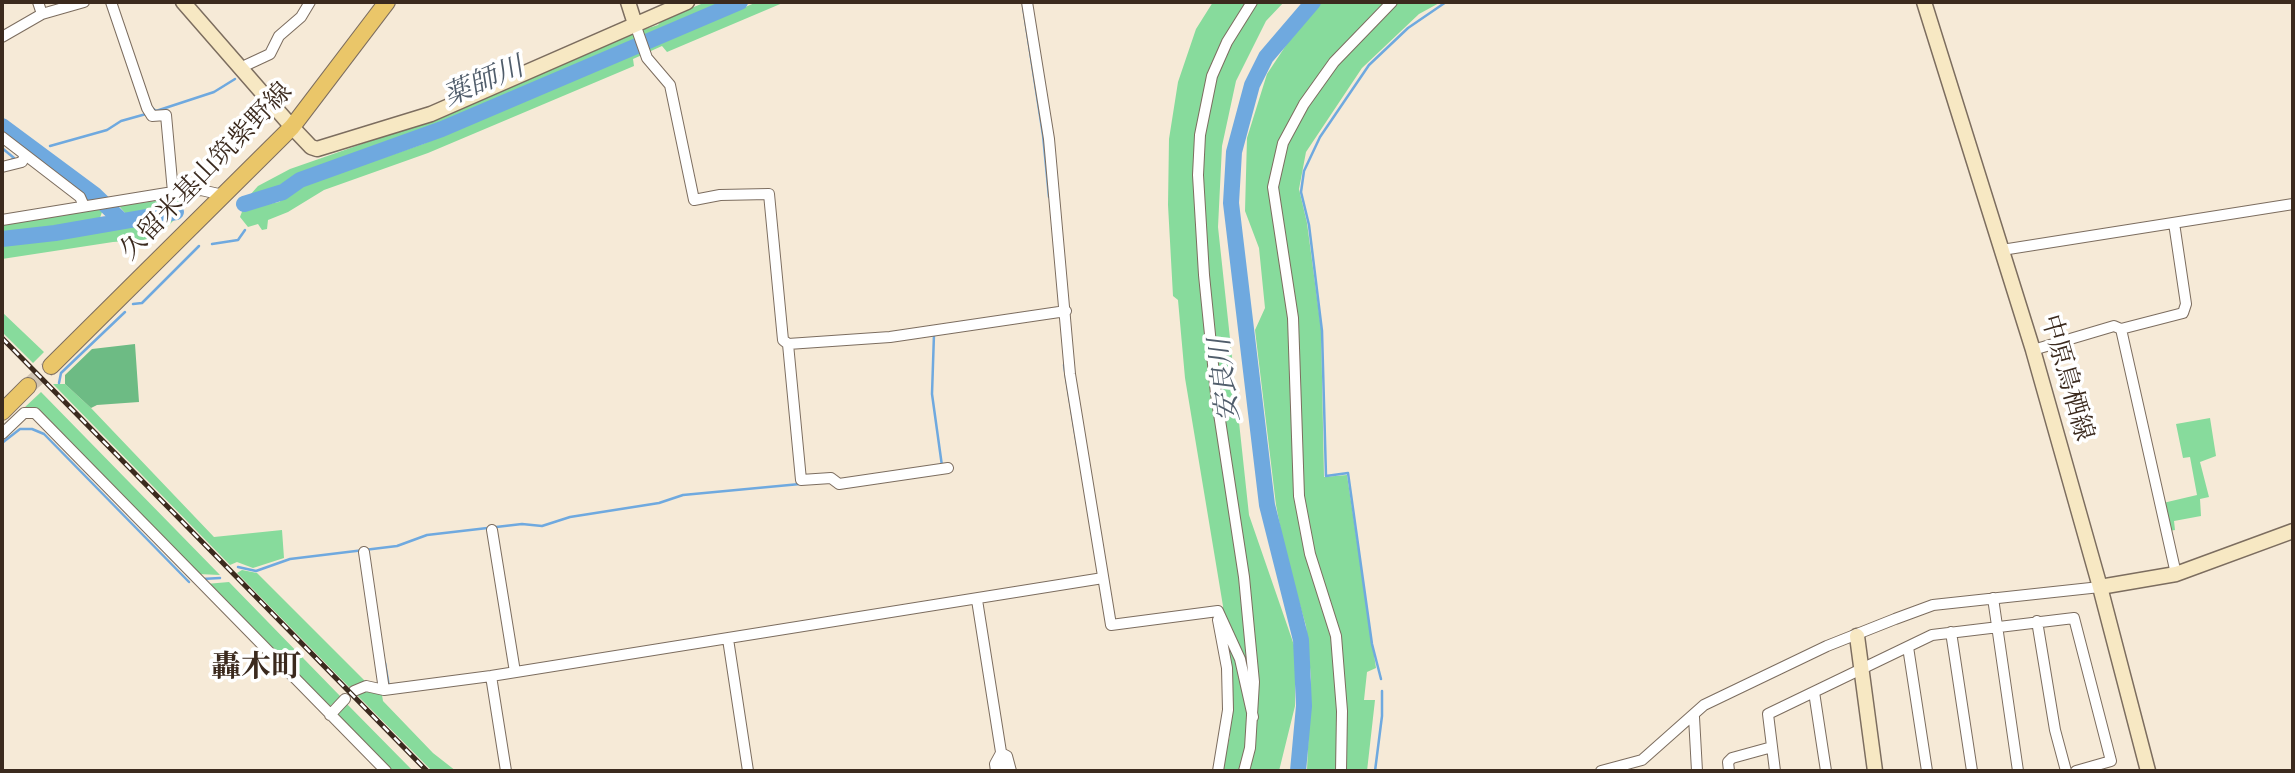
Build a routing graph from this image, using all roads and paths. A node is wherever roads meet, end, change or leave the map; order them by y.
1 (38, 2) edge
2 (84, 2) edge
3 (111, 2) edge
4 (183, 2) edge
5 (310, 2) edge
6 (387, 2) edge
7 (628, 2) edge
8 (687, 2) edge
9 (1027, 2) edge
10 (1252, 2) edge
11 (1392, 2) edge
12 (1924, 2) edge
13 (42, 14) junction
14 (635, 24) junction
15 (2, 37) edge
16 (240, 68) junction
17 (292, 127) junction
18 (2, 137) edge
19 (25, 155) junction
20 (2, 167) edge
21 (173, 192) junction
22 (223, 195) junction
23 (2293, 204) edge
24 (88, 205) junction
25 (2, 220) edge
26 (2174, 223) junction
27 (2002, 250) junction
28 (1062, 311) junction
29 (2121, 329) junction
30 (788, 344) junction
31 (2033, 350) junction
32 (51, 366) tunnel mouth
33 (28, 386) tunnel mouth
34 (2, 412) edge
35 (2, 434) edge
36 (948, 468) dead end
37 (492, 530) dead end
38 (2293, 531) edge
39 (364, 552) dead end
40 (2176, 574) junction
41 (1103, 578) junction
42 (2101, 587) junction
43 (1993, 598) junction
44 (977, 600) junction
45 (1214, 610) junction
46 (2037, 621) junction
47 (1995, 626) junction
48 (1951, 632) junction
49 (1857, 636) junction
50 (728, 639) junction
51 (1908, 647) junction
52 (1861, 668) junction
53 (515, 672) junction
54 (491, 676) junction
55 (384, 690) junction
56 (354, 691) dead end
57 (1814, 692) junction
58 (345, 699) dead end
59 (330, 715) junction
60 (1253, 717) junction
61 (1694, 717) junction
62 (1772, 747) junction
63 (1001, 753) junction
64 (386, 771) edge
65 (506, 771) edge
66 (748, 771) edge
67 (996, 771) edge
68 (1004, 771) edge
69 (1011, 771) edge
70 (1218, 771) edge
71 (1244, 771) edge
72 (1341, 771) edge
73 (1601, 771) edge
74 (1697, 771) edge
75 (1729, 771) edge
76 (1775, 771) edge
77 (1826, 771) edge
78 (1875, 771) edge
79 (1927, 771) edge
80 (1972, 771) edge
81 (2018, 771) edge
82 (2066, 771) edge
83 (2076, 771) edge
84 (2148, 771) edge

1 - 13 street
2 - 13 street
3 - 21 street
4 - 16 street
5 - 16 street
6 - 17 main road, 久留米基山筑紫野線
7 - 14 street
8 - 14 street
9 - 28 street
10 - 60 street
11 - 72 street
12 - 27 street, 中原鳥栖線
13 - 15 street
14 - 17 street
14 - 30 street
16 - 17 street
17 - 22 main road, 久留米基山筑紫野線
18 - 19 street
19 - 20 street
19 - 24 street
21 - 22 street
21 - 24 street
22 - 32 main road, 久留米基山筑紫野線
23 - 26 street
24 - 25 street
26 - 27 street
26 - 29 street
27 - 31 street, 中原鳥栖線
28 - 30 street
28 - 41 street
29 - 31 street
29 - 40 street
30 - 36 street
31 - 42 street, 中原鳥栖線
33 - 34 main road
35 - 59 street
37 - 53 street
38 - 40 street
39 - 55 street
40 - 42 street
41 - 44 street
41 - 45 street
42 - 43 street
42 - 84 street, 中原鳥栖線
43 - 47 street
43 - 49 street
44 - 50 street
44 - 63 street
45 - 60 street
45 - 70 street
46 - 47 street
46 - 82 street
46 - 83 street
47 - 48 street
47 - 81 street
48 - 51 street
48 - 80 street
49 - 52 street
49 - 61 street
50 - 53 street
50 - 66 street
51 - 52 street
51 - 79 street
52 - 57 street
52 - 78 street
53 - 54 street
54 - 55 street
54 - 65 street
55 - 56 street
57 - 62 street
57 - 77 street
58 - 59 street
59 - 64 street
60 - 71 street
61 - 73 street
61 - 74 street
62 - 75 street
62 - 76 street
63 - 67 street
63 - 68 street
63 - 69 street

